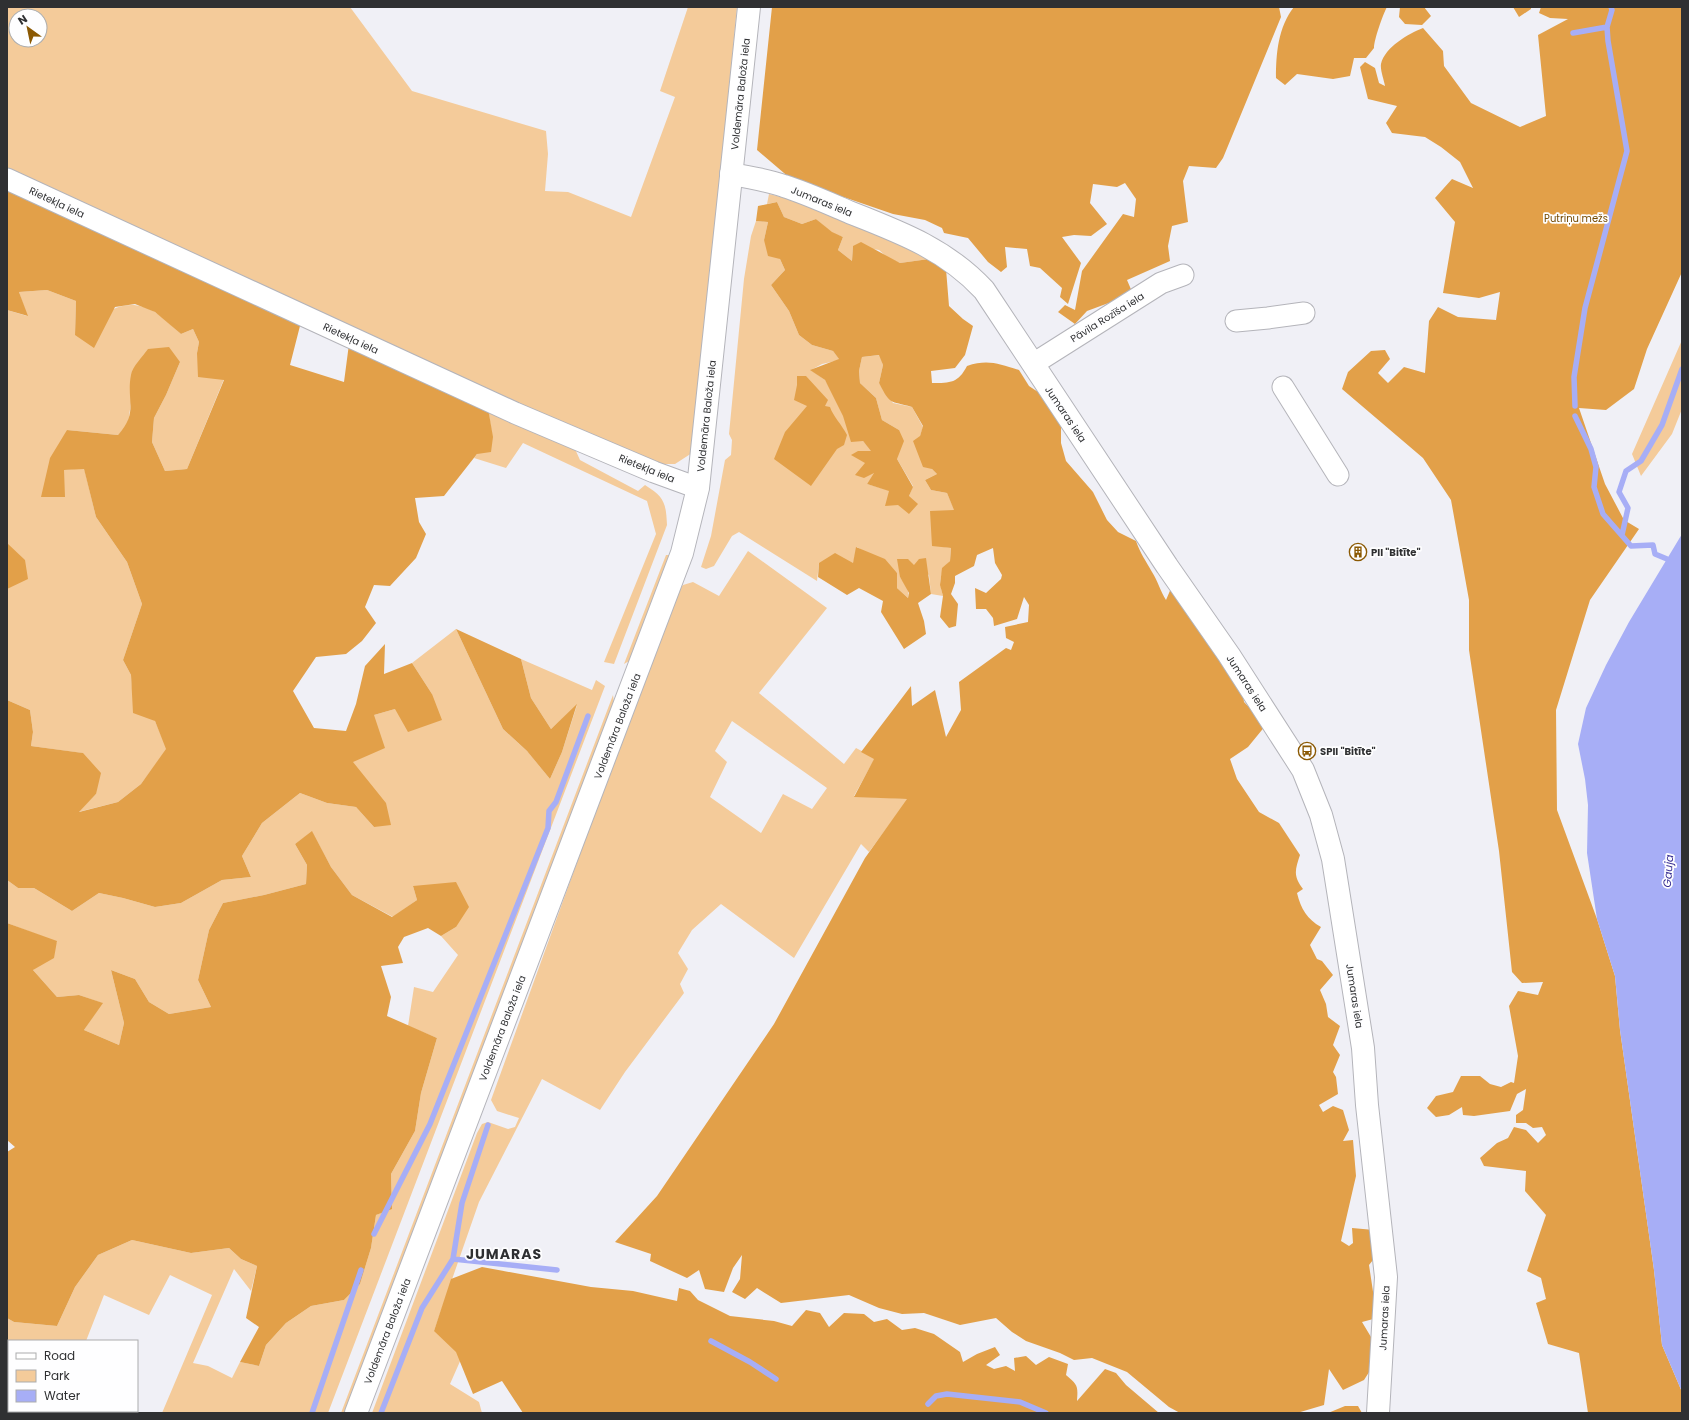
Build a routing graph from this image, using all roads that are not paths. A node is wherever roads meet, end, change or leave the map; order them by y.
1 (749, 7) edge
2 (731, 174) junction
3 (7, 179) edge
4 (1183, 275) dead end
5 (1304, 313) dead end
6 (1236, 321) dead end
7 (1033, 364) junction
8 (1282, 387) dead end
9 (1338, 475) dead end
10 (698, 488) junction
11 (356, 1413) edge
12 (1378, 1413) edge

1 - 2 street, Voldemāra Baloža iela
2 - 7 street, Jumaras iela
2 - 10 street, Voldemāra Baloža iela
3 - 10 street, Rietekļa iela
4 - 7 street, Pāvila Rozīša iela
5 - 6 street
7 - 12 street, Jumaras iela
8 - 9 street
10 - 11 street, Voldemāra Baloža iela

